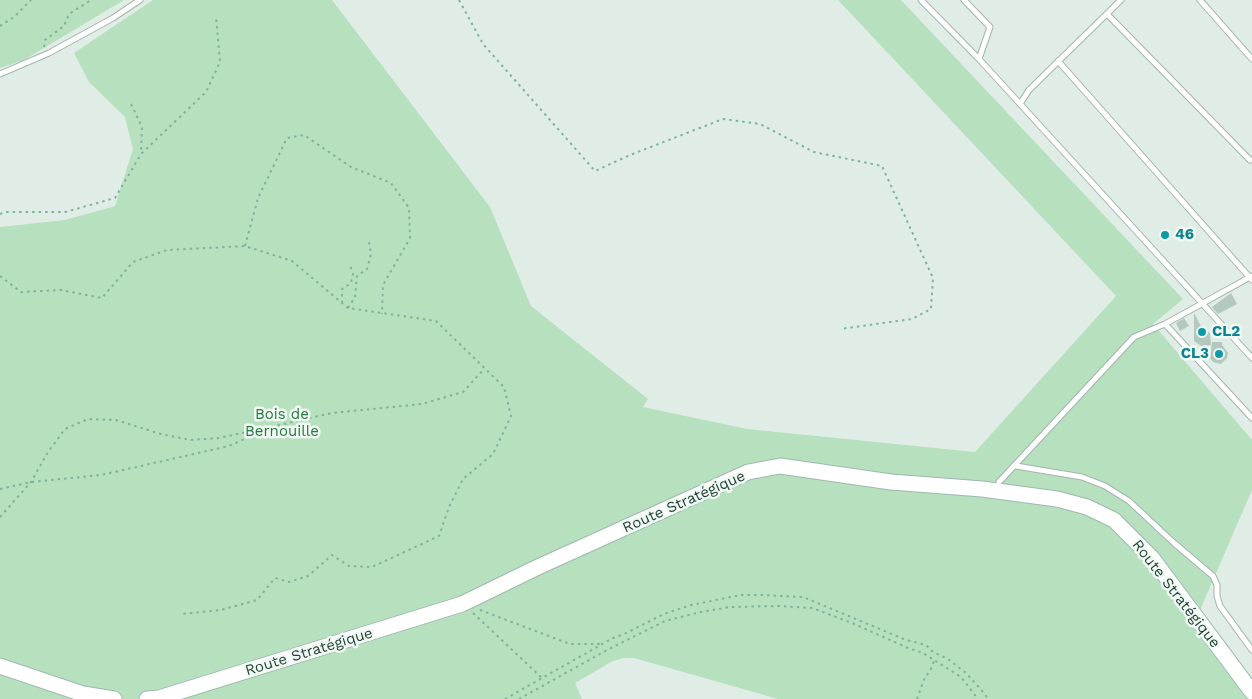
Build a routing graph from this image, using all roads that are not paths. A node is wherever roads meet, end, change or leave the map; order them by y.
1 (140, 0) edge
2 (921, 0) edge
3 (964, 0) edge
4 (1120, 0) edge
5 (1200, 0) edge
6 (1107, 14) junction
7 (979, 59) junction
8 (1252, 59) edge
9 (1058, 61) junction
10 (0, 74) edge
11 (1020, 104) junction
12 (1251, 160) edge
13 (1251, 278) edge
14 (1202, 304) junction
15 (1165, 324) junction
16 (1252, 358) edge
17 (1252, 418) edge
18 (1016, 466) junction
19 (1000, 482) dead end
20 (1252, 650) edge
21 (0, 666) edge
22 (1252, 692) edge
23 (114, 699) edge
24 (147, 699) edge

1 - 10 lane
2 - 7 lane
3 - 7 lane
4 - 6 lane
5 - 8 lane
6 - 9 lane
6 - 12 lane
7 - 11 lane
9 - 11 lane
9 - 13 lane
11 - 14 lane
13 - 14 lane
14 - 15 lane
14 - 16 lane
15 - 17 lane
15 - 18 lane
18 - 19 lane
18 - 20 lane
21 - 23 street
22 - 24 street, Route Stratégique

